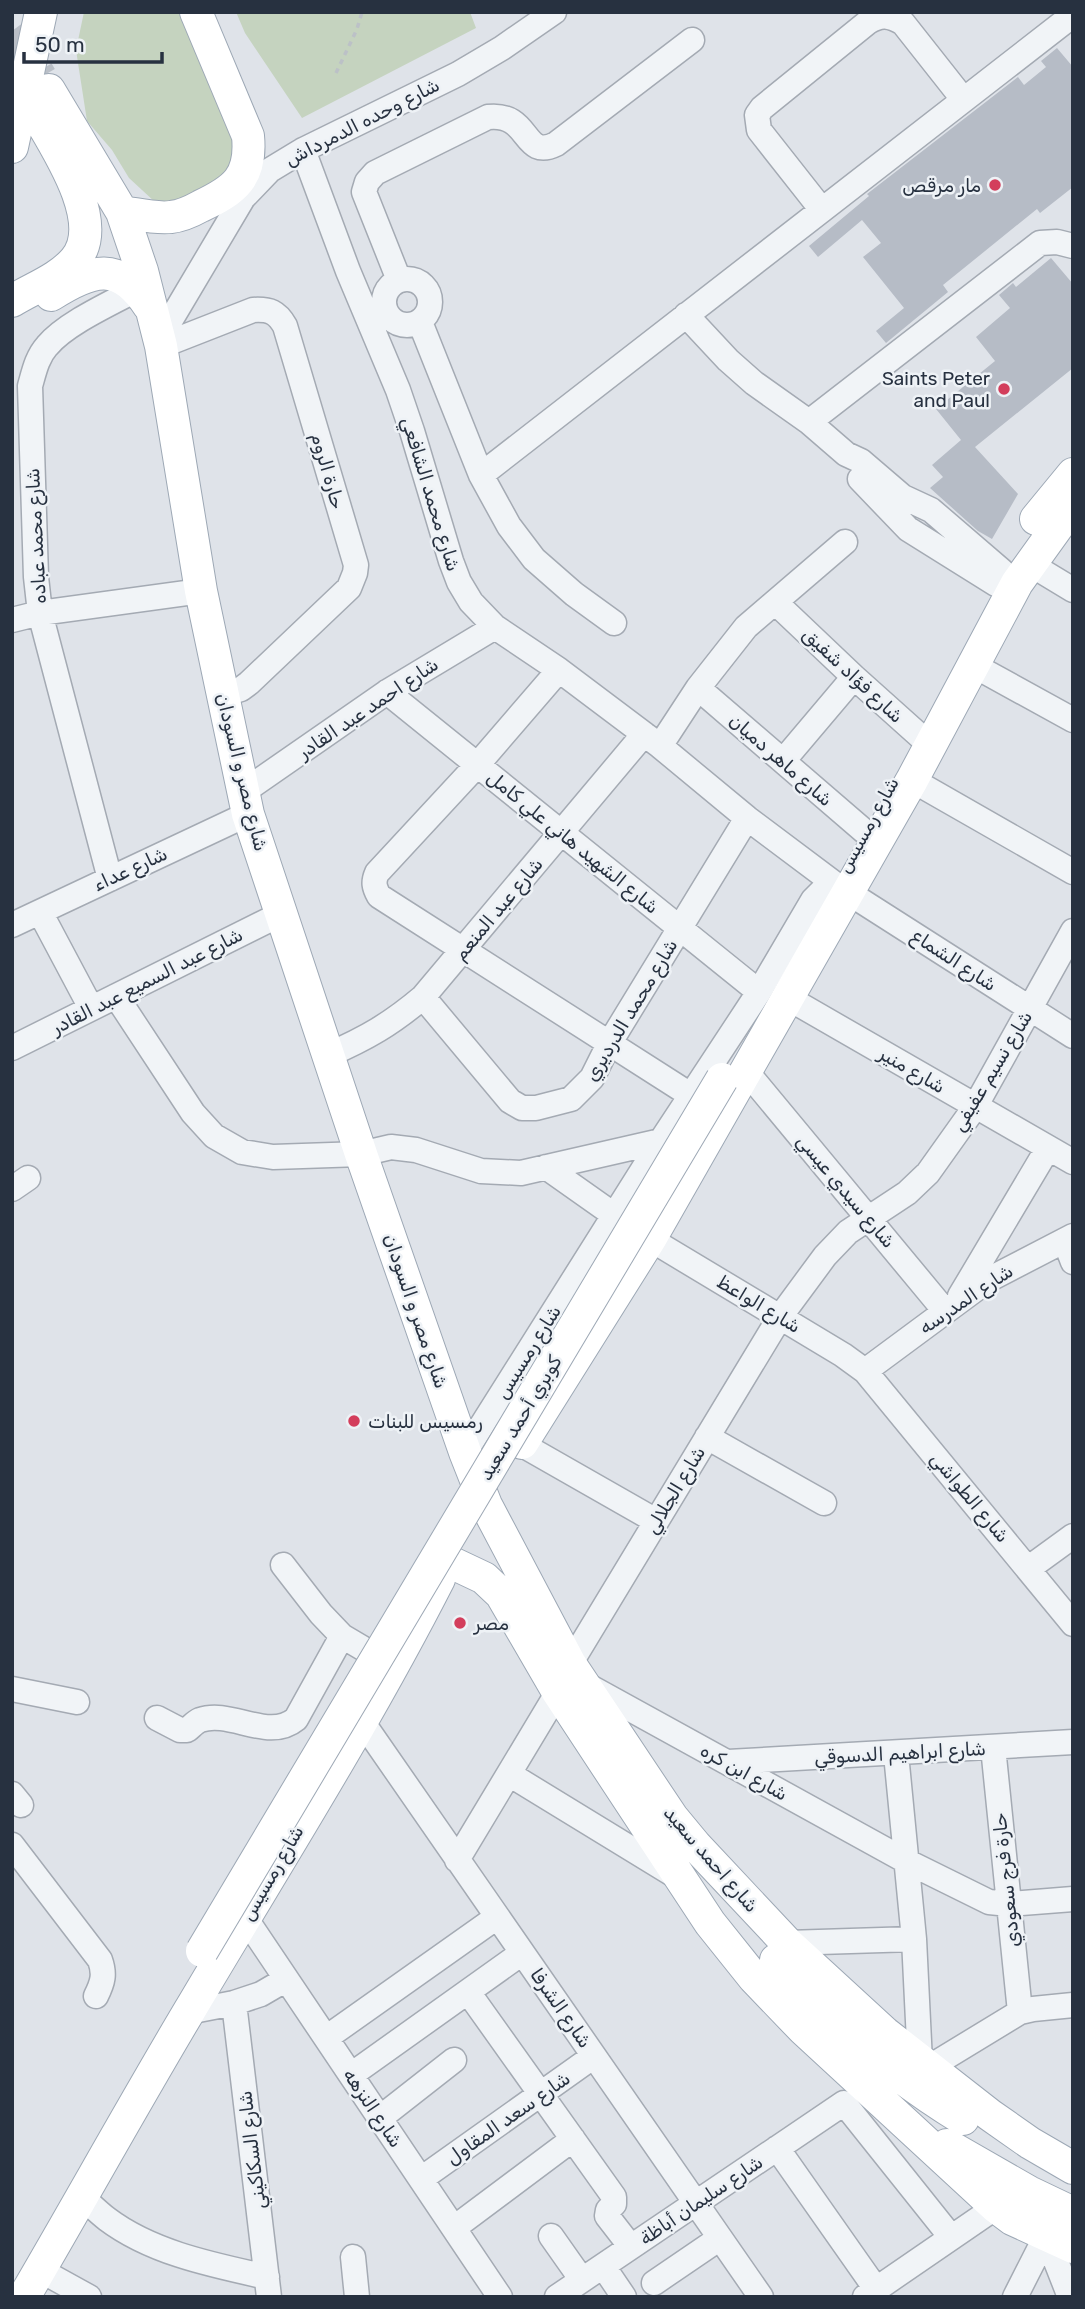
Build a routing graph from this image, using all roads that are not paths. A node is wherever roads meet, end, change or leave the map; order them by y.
1 (41, 12) edge
2 (196, 12) edge
3 (554, 12) edge
4 (1073, 15) edge
5 (692, 40) dead end
6 (12, 55) tunnel mouth
7 (35, 98) junction
8 (963, 99) junction
9 (12, 147) edge
10 (303, 150) junction
11 (247, 183) junction
12 (822, 210) junction
13 (122, 212) junction
14 (1073, 246) edge
15 (12, 301) edge
16 (151, 313) junction
17 (686, 315) junction
18 (12, 321) edge
19 (809, 422) junction
20 (1073, 474) edge
21 (481, 475) junction
22 (1073, 505) edge
23 (845, 542) dead end
24 (1009, 573) junction
25 (201, 590) junction
26 (1073, 590) edge
27 (776, 603) junction
28 (40, 614) junction
29 (12, 620) edge
30 (614, 623) dead end
31 (495, 627) junction
32 (974, 665) junction
33 (559, 670) junction
34 (854, 677) junction
35 (698, 688) junction
36 (387, 692) junction
37 (222, 695) junction
38 (1073, 720) edge
39 (652, 740) junction
40 (925, 741) junction
41 (783, 761) junction
42 (478, 764) junction
43 (912, 780) junction
44 (246, 803) junction
45 (747, 818) junction
46 (864, 831) junction
47 (562, 832) junction
48 (1073, 872) edge
49 (110, 879) junction
50 (842, 888) junction
51 (40, 912) junction
52 (281, 914) junction
53 (12, 925) edge
54 (680, 928) junction
55 (1073, 931) edge
56 (464, 950) junction
57 (774, 995) junction
58 (116, 996) junction
59 (423, 997) junction
60 (91, 1009) junction
61 (1029, 1009) junction
62 (1073, 1036) edge
63 (609, 1044) junction
64 (12, 1048) edge
65 (328, 1055) junction
66 (734, 1075) junction
67 (692, 1097) junction
68 (975, 1107) junction
69 (661, 1141) junction
70 (1048, 1148) junction
71 (361, 1154) junction
72 (1073, 1162) edge
73 (547, 1167) junction
74 (614, 1215) junction
75 (868, 1217) junction
76 (650, 1239) junction
77 (1071, 1252) edge
78 (951, 1306) junction
79 (780, 1317) junction
80 (865, 1371) junction
81 (707, 1437) junction
82 (521, 1444) junction
83 (465, 1452) junction
84 (824, 1503) dead end
85 (486, 1505) junction
86 (656, 1521) junction
87 (1073, 1536) edge
88 (448, 1561) junction
89 (283, 1564) dead end
90 (1029, 1568) junction
91 (1073, 1624) edge
92 (342, 1636) junction
93 (392, 1665) junction
94 (570, 1680) junction
95 (12, 1689) edge
96 (77, 1702) dead end
97 (157, 1718) dead end
98 (361, 1720) junction
99 (1073, 1742) edge
100 (993, 1747) junction
101 (896, 1754) junction
102 (727, 1763) junction
103 (509, 1774) junction
104 (672, 1817) junction
105 (12, 1845) edge
106 (457, 1860) junction
107 (906, 1861) junction
108 (681, 1879) junction
109 (1073, 1899) edge
110 (1009, 1904) junction
111 (497, 1917) junction
112 (246, 1919) junction
113 (914, 1939) junction
114 (787, 1943) junction
115 (522, 1953) junction
116 (285, 1980) junction
117 (468, 1992) junction
118 (96, 1996) dead end
119 (234, 2003) junction
120 (1073, 2006) edge
121 (188, 2012) junction
122 (1020, 2012) junction
123 (326, 2038) junction
124 (594, 2056) junction
125 (454, 2060) dead end
126 (924, 2065) junction
127 (351, 2075) junction
128 (541, 2094) junction
129 (380, 2118) junction
130 (900, 2119) junction
131 (573, 2139) junction
132 (777, 2148) junction
133 (1073, 2168) edge
134 (1073, 2176) edge
135 (421, 2179) junction
136 (82, 2197) junction
137 (696, 2203) junction
138 (996, 2207) junction
139 (1073, 2213) edge
140 (454, 2228) junction
141 (551, 2236) dead end
142 (951, 2237) junction
143 (720, 2238) junction
144 (1059, 2242) edge
145 (631, 2247) junction
146 (353, 2257) dead end
147 (603, 2266) junction
148 (582, 2280) junction
149 (23, 2281) edge
150 (654, 2283) dead end
151 (268, 2287) edge
152 (870, 2293) edge
153 (89, 2297) edge
154 (357, 2297) edge
155 (500, 2297) edge
156 (557, 2297) edge
157 (624, 2297) edge
158 (761, 2297) edge
159 (1015, 2297) edge
160 (1070, 2297) edge

1 - 7 main road
2 - 11 main road
3 - 10 street, شارع وحده الدمرداش
4 - 8 street
5 - 21 street
6 - 7 main road
7 - 9 main road
7 - 13 main road, شارع مصر و السودان
7 - 15 main road
8 - 12 street
8 - 12 street
10 - 11 street, شارع وحده الدمرداش
10 - 31 street, شارع محمد الشافعي
11 - 13 main road
11 - 16 street, شارع وحده الدمرداش
12 - 17 street
13 - 16 main road, شارع مصر و السودان
14 - 19 street
16 - 18 main road
16 - 25 main road, شارع مصر و السودان
16 - 28 street, شارع محمد عباده
16 - 37 street, حارة الروم
17 - 19 street
17 - 21 street
19 - 24 street
20 - 24 main road, شارع رمسيس
21 - 30 street
22 - 24 main road, شارع رمسيس
23 - 27 street, شارع عبد المنعم
24 - 26 street
24 - 32 main road, شارع رمسيس
24 - 40 main road, شارع رمسيس
25 - 28 street
25 - 37 main road, شارع مصر و السودان
27 - 34 street, شارع فؤاد شفيق
27 - 35 street, شارع عبد المنعم
28 - 29 street
28 - 49 street, شارع محمد عباده
31 - 33 street, شارع محمد الشافعي
31 - 36 street, شارع احمد عبد القادر
32 - 38 street
32 - 40 main road, شارع رمسيس
33 - 39 street, شارع محمد الشافعي
33 - 42 street
34 - 40 street, شارع فؤاد شفيق
34 - 41 street
35 - 39 street, شارع عبد المنعم
35 - 41 street, شارع ماهر دميان
36 - 42 street, شارع الشهيد هاني علي كامل
36 - 44 street, شارع احمد عبد القادر
37 - 44 main road, شارع مصر و السودان
39 - 45 street, شارع محمد الشافعي
39 - 47 street, شارع عبد المنعم
40 - 43 main road, شارع رمسيس
40 - 46 main road, شارع رمسيس
41 - 46 street, شارع ماهر دميان
42 - 47 street, شارع الشهيد هاني علي كامل
42 - 56 street
43 - 48 street
43 - 50 main road, شارع رمسيس
44 - 49 street, شارع عداء
44 - 52 main road, شارع مصر و السودان
45 - 50 street, شارع محمد الشافعي
45 - 54 street, شارع محمد الدرديري
46 - 50 main road, شارع رمسيس
47 - 54 street, شارع الشهيد هاني علي كامل
47 - 56 street, شارع عبد المنعم
49 - 51 street, شارع عداء
50 - 57 main road, شارع رمسيس
50 - 61 street, شارع الشماع
50 - 66 main road, كوبري أحمد سعيد
51 - 53 street, شارع عداء
51 - 60 street
52 - 58 street, شارع عبد السميع عبد القادر
52 - 65 main road, شارع مصر و السودان
54 - 57 street, شارع الشهيد هاني علي كامل
54 - 63 street, شارع محمد الدرديري
55 - 61 street, شارع نسيم عفيفي
56 - 59 street, شارع عبد المنعم
56 - 63 street
57 - 66 main road, شارع رمسيس
57 - 67 street, شارع رمسيس
57 - 68 street, شارع منير
58 - 60 street, شارع عبد السميع عبد القادر
58 - 71 street
59 - 63 street, شارع محمد الدرديري
59 - 65 street, شارع عبد المنعم
60 - 64 street, شارع عبد السميع عبد القادر
61 - 62 street, شارع الشماع
61 - 68 street, شارع نسيم عفيفي
63 - 67 street
65 - 71 main road, شارع مصر و السودان
66 - 75 street, شارع سيدي عيسي
66 - 76 main road, شارع رمسيس
66 - 149 main road, كوبري أحمد سعيد, bridge
67 - 69 street, شارع رمسيس
68 - 70 street, شارع منير
68 - 75 street, شارع نسيم عفيفي
69 - 73 street
69 - 74 street, شارع رمسيس
70 - 72 street, شارع منير
70 - 78 street
71 - 73 street
71 - 83 main road, شارع مصر و السودان
73 - 74 street
74 - 83 street, شارع رمسيس
75 - 78 street, شارع سيدي عيسي
75 - 79 street, شارع نسيم عفيفي
76 - 79 street, شارع الواعظ
76 - 82 main road, شارع رمسيس
77 - 78 street, شارع المدرسه
78 - 80 street, شارع المدرسه
79 - 80 street, شارع الواعظ
79 - 81 street, شارع الجلالي
80 - 90 street, شارع الطواشي
81 - 84 street
81 - 86 street, شارع الجلالي
82 - 85 main road, شارع رمسيس
82 - 86 street
83 - 85 main road, شارع احمد سعيد
83 - 88 main road, شارع رمسيس
85 - 94 main road, شارع احمد سعيد
86 - 94 street, شارع الجلالي
87 - 90 street
88 - 93 main road, شارع رمسيس
88 - 94 main road, شارع احمد سعيد
89 - 92 street
90 - 91 street, شارع الطواشي
92 - 93 street
92 - 97 street
93 - 98 main road, شارع رمسيس
94 - 102 street, شارع ابن كره
94 - 103 street, شارع الجلالي
94 - 104 main road, شارع احمد سعيد
94 - 108 main road, شارع احمد سعيد
95 - 96 street
98 - 106 street, شارع الشرفا
98 - 112 main road, شارع رمسيس
99 - 100 street, شارع ابراهيم الدسوقي
100 - 101 street, شارع ابراهيم الدسوقي
100 - 110 street, حارة فرج سعودي
101 - 102 street, شارع ابراهيم الدسوقي
101 - 107 street
102 - 107 street, شارع ابن كره
103 - 106 street, شارع الجلالي
103 - 108 street
104 - 114 main road, شارع احمد سعيد
104 - 134 main road
105 - 118 street
106 - 111 street, شارع الشرفا
107 - 110 street, شارع ابن كره
107 - 113 street
108 - 130 main road, شارع احمد سعيد
109 - 110 street, شارع ابن كره
110 - 122 street, حارة فرج سعودي
111 - 115 street, شارع الشرفا
111 - 123 street
112 - 116 street, شارع النزهه
112 - 121 main road, شارع رمسيس
113 - 114 street
113 - 126 street
114 - 126 main road, شارع احمد سعيد
115 - 117 street
115 - 124 street, شارع الشرفا
116 - 119 street
116 - 123 street, شارع النزهه
117 - 127 street
117 - 128 street
119 - 121 street
119 - 151 street, شارع السكاكيني
120 - 122 street
121 - 136 main road, شارع رمسيس
122 - 126 street
123 - 127 street, شارع النزهه
124 - 128 street, شارع سعد المقاول
124 - 137 street, شارع الشرفا
125 - 129 street
126 - 133 main road, شارع احمد سعيد
127 - 129 street, شارع النزهه
128 - 131 street
128 - 135 street, شارع سعد المقاول
129 - 135 street, شارع النزهه
130 - 138 main road, شارع احمد سعيد
130 - 139 main road
131 - 140 street
131 - 145 street
132 - 137 street, شارع سليمان أباظة
132 - 142 street, شارع سليمان أباظة
132 - 152 street
135 - 140 street, شارع النزهه
136 - 149 main road, شارع رمسيس
136 - 151 street
137 - 143 street, شارع الشرفا
137 - 145 street, شارع سليمان أباظة
138 - 142 street
138 - 144 main road, شارع احمد سعيد
140 - 155 street, شارع النزهه
141 - 148 street
142 - 152 street
143 - 150 street
143 - 158 street, شارع الشرفا
144 - 159 street
144 - 160 street
145 - 147 street, شارع سليمان أباظة
146 - 154 street
147 - 148 street, شارع سليمان أباظة
147 - 157 street
148 - 156 street, شارع سليمان أباظة
149 - 153 street

